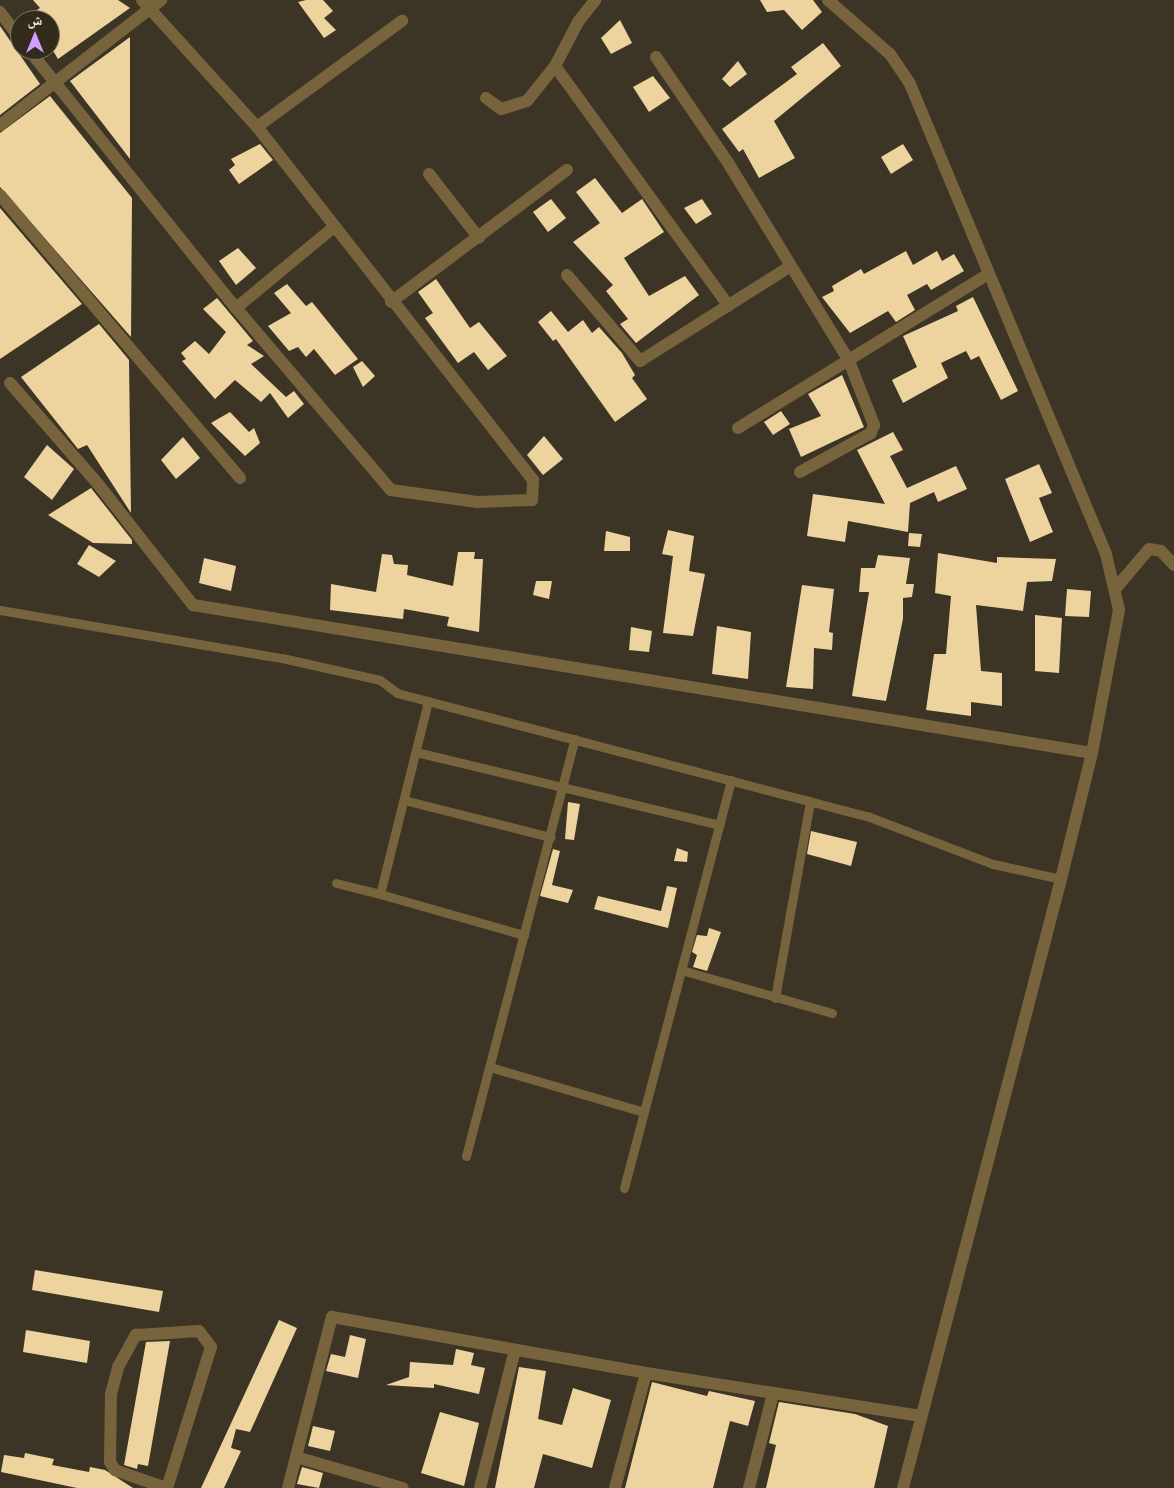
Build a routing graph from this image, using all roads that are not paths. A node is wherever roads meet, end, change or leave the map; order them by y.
1 (161, 0) edge
2 (596, 0) edge
3 (828, 0) edge
4 (145, 5) edge
5 (0, 12) edge
6 (402, 21) dead end
7 (10, 25) edge
8 (656, 57) dead end
9 (37, 60) edge
10 (556, 66) junction
11 (54, 83) junction
12 (486, 98) dead end
13 (0, 125) edge
14 (257, 127) junction
15 (567, 170) dead end
16 (430, 174) dead end
17 (0, 195) edge
18 (334, 227) junction
19 (479, 238) junction
20 (791, 266) junction
21 (567, 275) dead end
22 (987, 275) junction
23 (391, 302) junction
24 (729, 306) junction
25 (236, 308) junction
26 (848, 361) junction
27 (10, 383) dead end
28 (738, 428) dead end
29 (800, 472) dead end
30 (240, 478) dead end
31 (1174, 565) edge
32 (1115, 589) junction
33 (0, 610) edge
34 (428, 701) junction
35 (575, 739) junction
36 (416, 752) junction
37 (1092, 753) junction
38 (731, 780) junction
39 (563, 788) junction
40 (404, 800) junction
41 (810, 801) junction
42 (719, 825) junction
43 (550, 837) junction
44 (1061, 879) junction
45 (336, 883) dead end
46 (380, 894) junction
47 (524, 935) junction
48 (681, 970) junction
49 (775, 998) junction
50 (832, 1013) dead end
51 (490, 1067) junction
52 (644, 1112) junction
53 (466, 1156) dead end
54 (624, 1188) dead end
55 (515, 1350) junction
56 (646, 1374) junction
57 (773, 1394) junction
58 (921, 1416) junction
59 (296, 1457) junction
60 (167, 1488) edge
61 (288, 1488) edge
62 (403, 1488) edge
63 (480, 1488) edge
64 (616, 1488) edge
65 (749, 1488) edge
66 (903, 1488) edge

1 - 4 street
2 - 10 street
3 - 22 street
4 - 11 street
4 - 14 street
5 - 7 street
6 - 14 street
8 - 20 street
9 - 11 street
10 - 12 street
10 - 24 street
11 - 13 street
11 - 25 street
14 - 18 street
15 - 19 street
16 - 19 street
17 - 30 street
18 - 23 street
18 - 25 street
19 - 23 street
20 - 24 street
20 - 26 street
21 - 24 street
22 - 26 street
22 - 32 street
23 - 25 street
26 - 28 street
26 - 29 street
27 - 37 street
31 - 32 street
32 - 37 street
33 - 34 lane
34 - 35 lane
34 - 36 lane
35 - 38 lane
35 - 39 lane
36 - 39 lane
36 - 40 lane
37 - 44 street
38 - 41 lane
38 - 42 lane
39 - 42 lane
39 - 43 lane
40 - 43 lane
40 - 46 lane
41 - 44 lane
41 - 49 lane
42 - 48 lane
43 - 47 lane
44 - 58 street
45 - 46 lane
46 - 47 lane
47 - 51 lane
48 - 49 lane
48 - 52 lane
49 - 50 lane
51 - 52 lane
51 - 53 lane
52 - 54 lane
55 - 56 street
55 - 59 street
55 - 63 street
56 - 57 street
56 - 64 street
57 - 58 street
57 - 65 street
58 - 66 street
59 - 61 street
59 - 62 street
60 - 60 street

